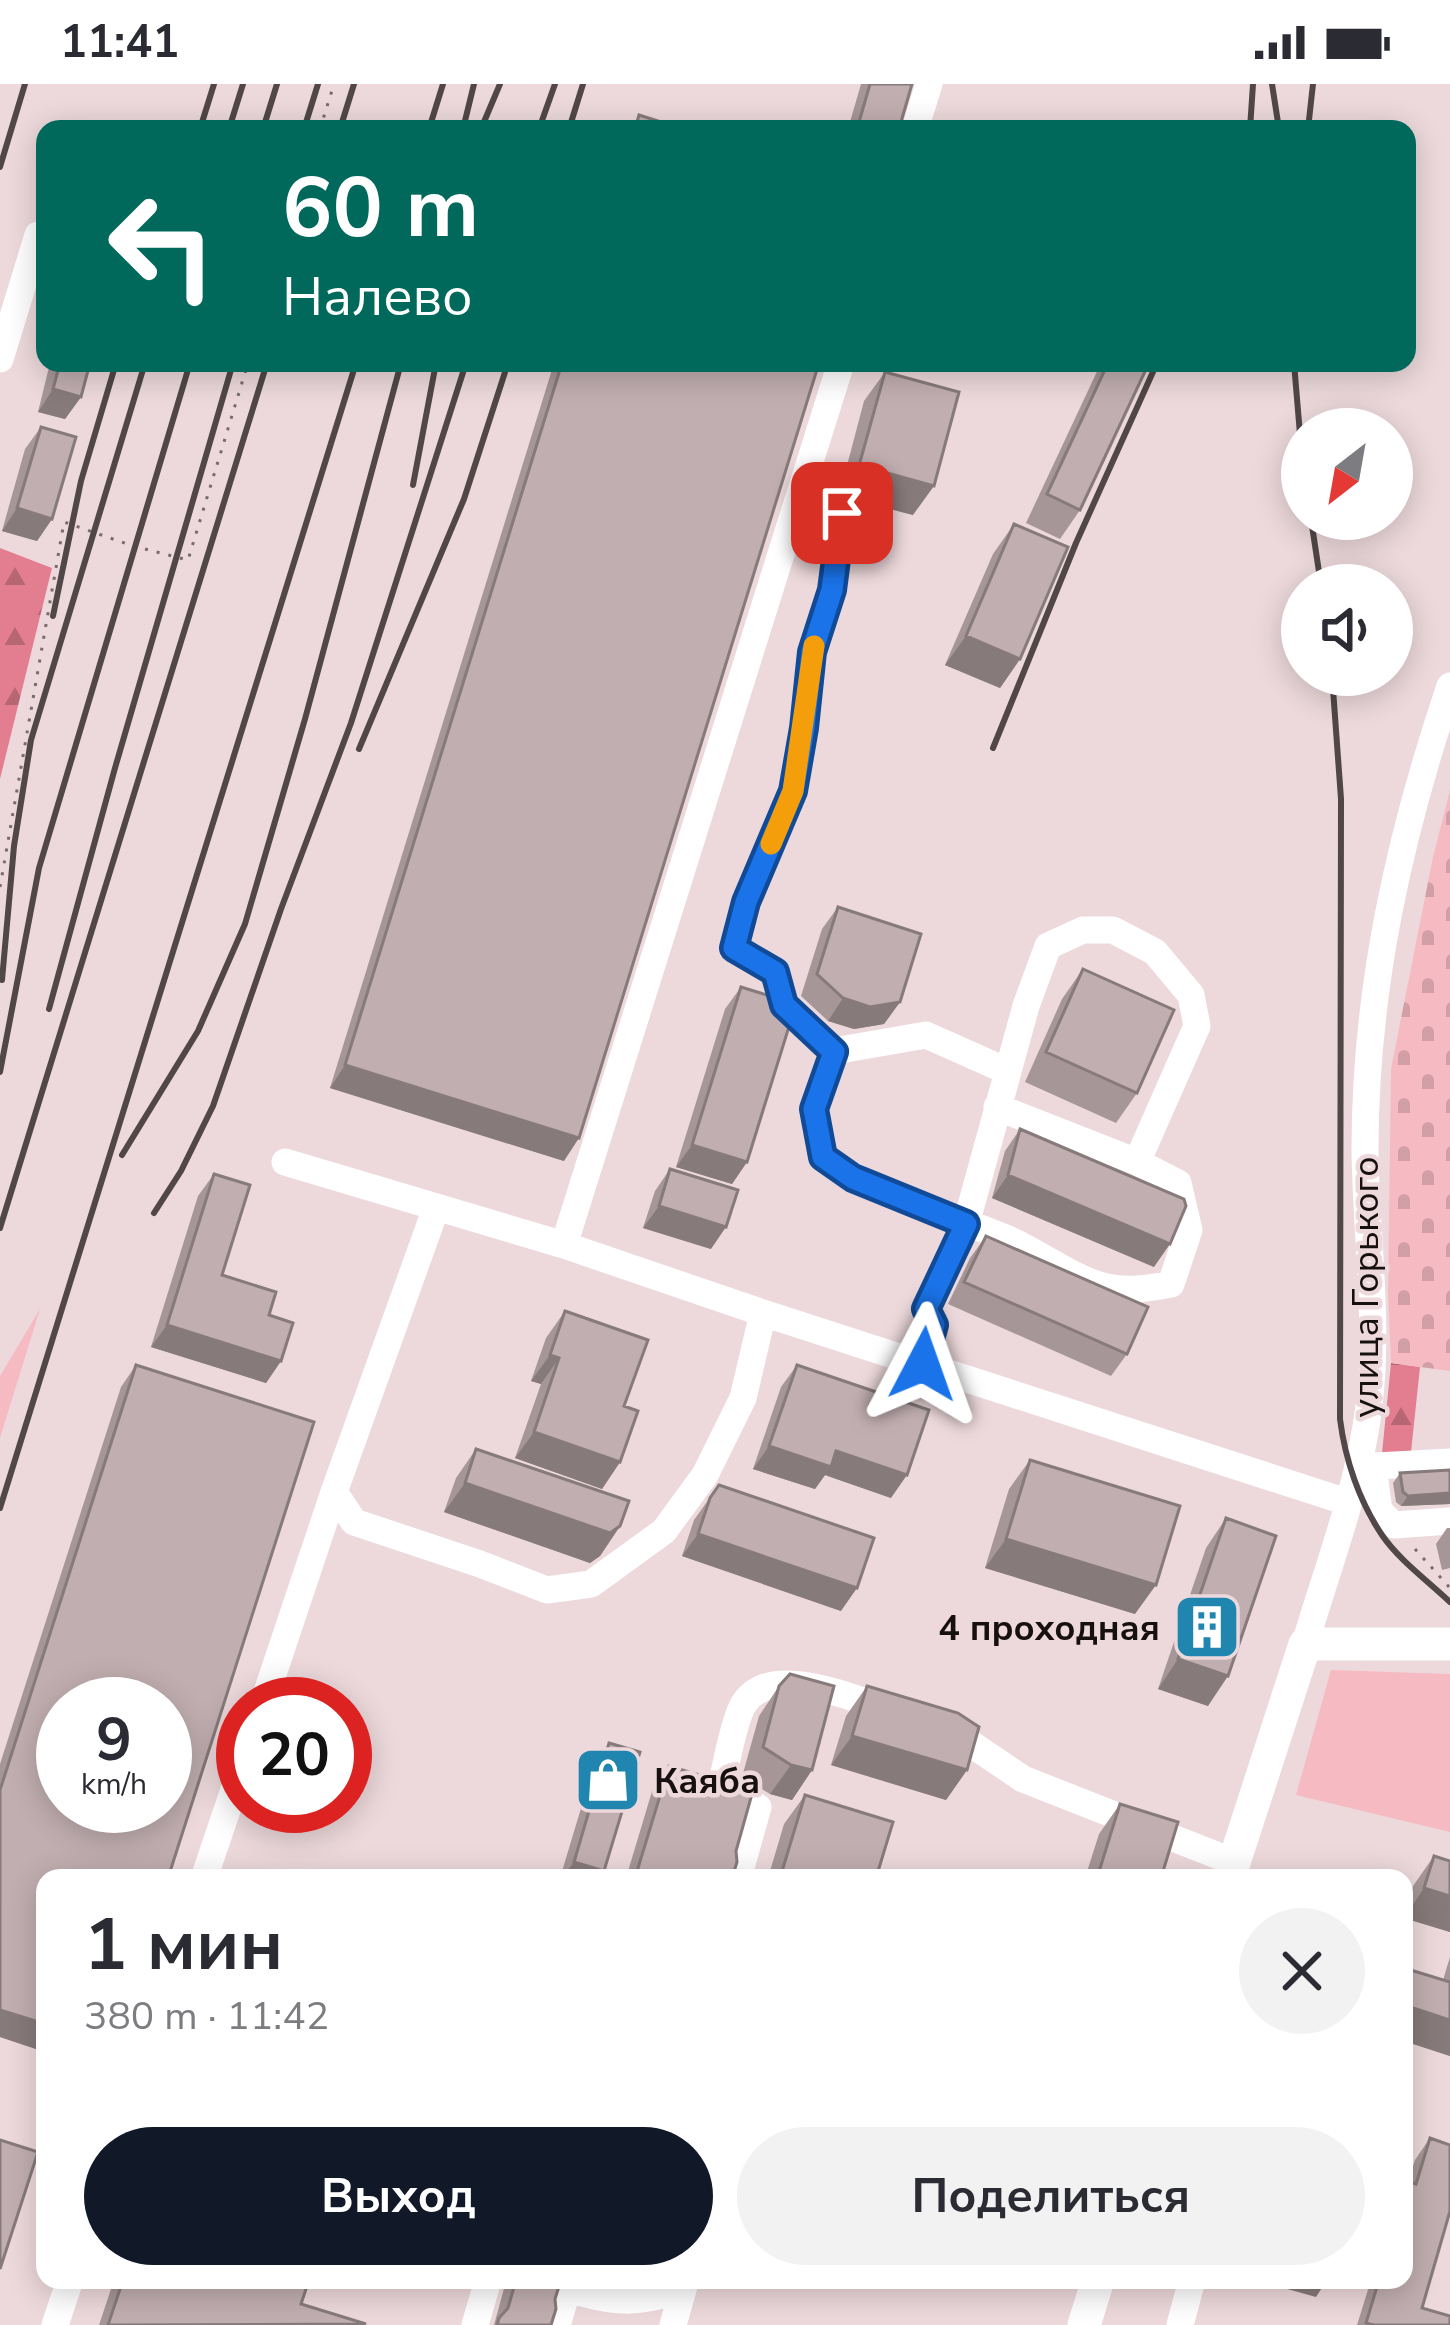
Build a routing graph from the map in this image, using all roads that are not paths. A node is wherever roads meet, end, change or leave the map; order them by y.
1 (929, 84) edge
2 (917, 120) edge
3 (36, 242) edge
4 (0, 359) edge
5 (838, 372) edge
6 (801, 492) junction
7 (1450, 686) edge
8 (834, 1052) junction
9 (1007, 1071) junction
10 (997, 1107) junction
11 (285, 1162) dead end
12 (1137, 1162) junction
13 (436, 1208) junction
14 (966, 1224) junction
15 (564, 1245) junction
16 (764, 1313) junction
17 (923, 1364) junction
18 (1450, 1462) edge
19 (1365, 1467) junction
20 (334, 1492) junction
21 (1347, 1502) junction
22 (1450, 1521) edge
23 (1305, 1644) junction
24 (1450, 1644) edge
25 (272, 1677) edge
26 (219, 1833) edge
27 (207, 1869) edge
28 (741, 1869) edge
29 (1229, 1869) edge
30 (1231, 1869) edge
31 (67, 2289) edge
32 (485, 2289) edge
33 (566, 2289) edge
34 (581, 2289) edge
35 (675, 2289) edge
36 (683, 2289) edge
37 (1095, 2289) edge
38 (1190, 2289) edge
39 (55, 2325) edge
40 (475, 2325) edge
41 (557, 2325) edge
42 (673, 2325) edge
43 (1084, 2325) edge
44 (1180, 2325) edge

1 - 2 street
3 - 4 street
5 - 6 street
6 - 8 street
6 - 15 street
7 - 19 street, улица Горького
8 - 9 street
8 - 14 street
9 - 10 street
9 - 12 street
10 - 12 street
10 - 14 street
11 - 13 street
12 - 14 street
13 - 15 street
13 - 20 street
14 - 17 street
15 - 16 street
16 - 17 street
16 - 20 street
17 - 21 street
18 - 19 street
19 - 21 street, улица Горького
19 - 22 street
20 - 25 street
21 - 23 street, улица Горького
23 - 24 main road
23 - 30 main road, улица Горького
26 - 27 street
28 - 29 street
31 - 39 street
32 - 40 street
33 - 41 street
34 - 35 street
36 - 42 street
37 - 43 main road
38 - 44 street

